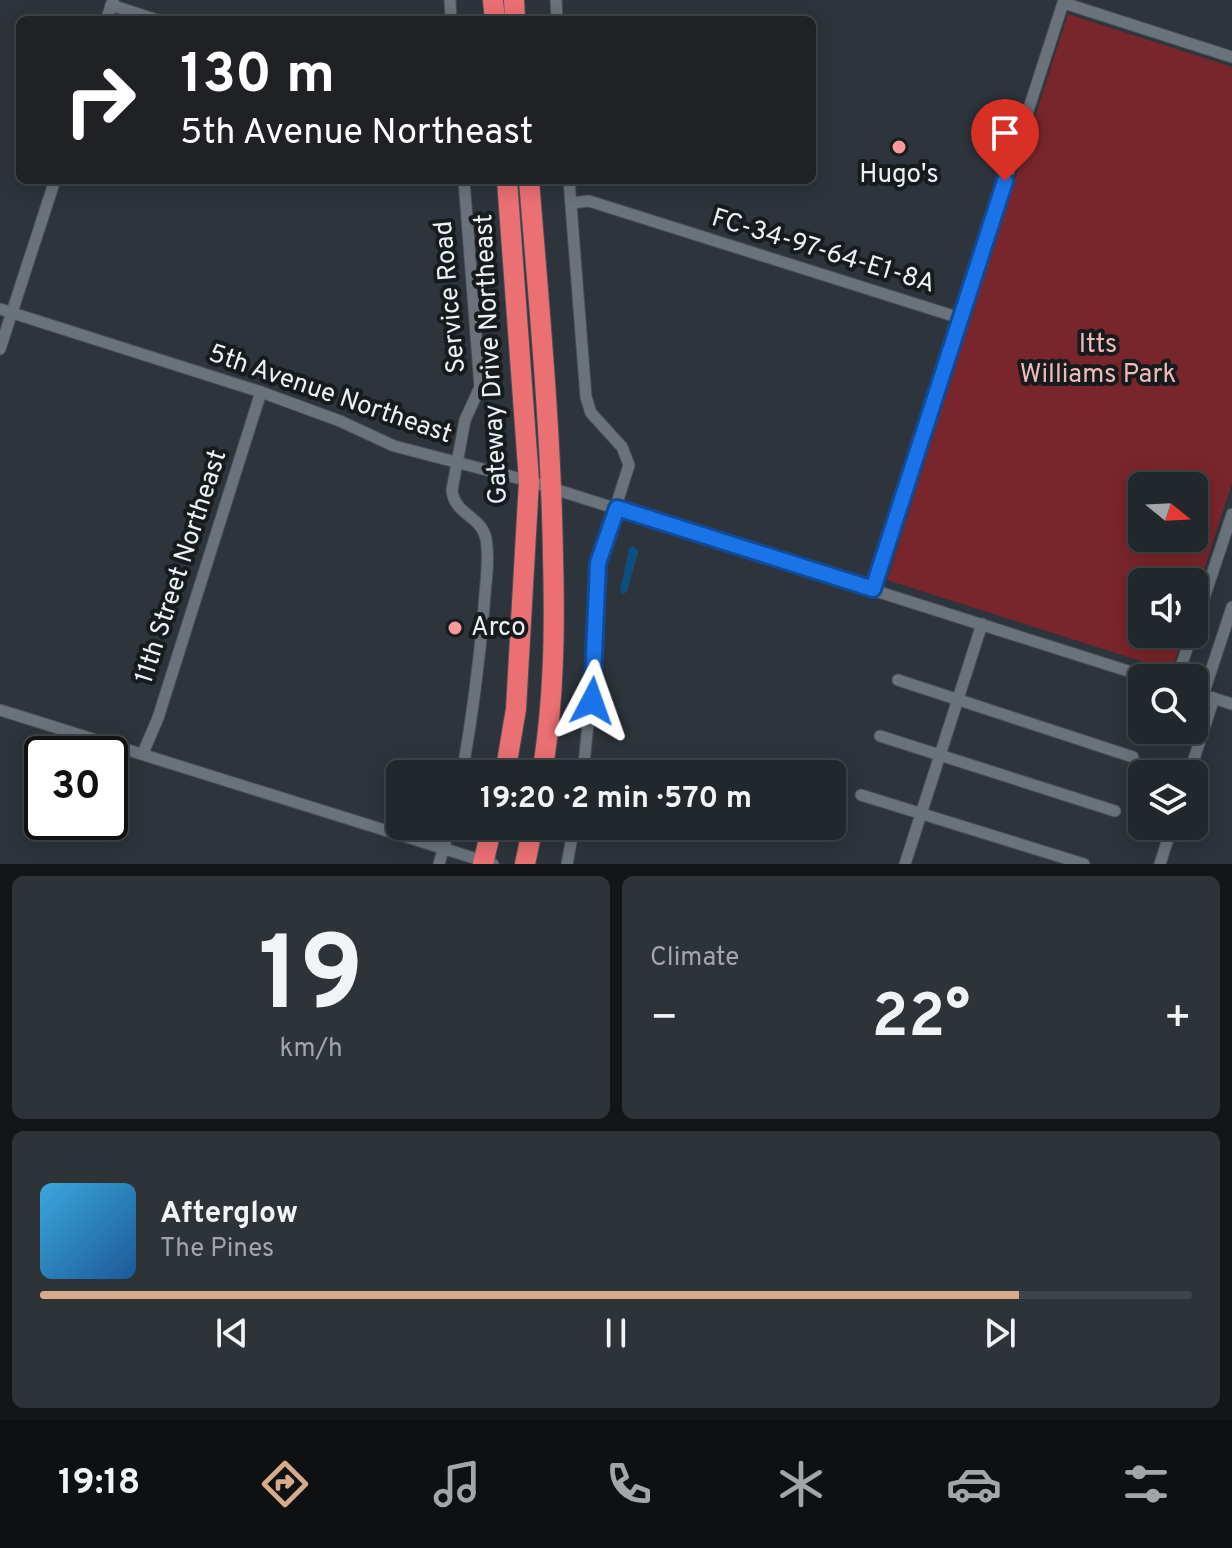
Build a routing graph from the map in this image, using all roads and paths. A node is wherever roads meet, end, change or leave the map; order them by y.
1 (1064, 1) edge
2 (112, 3) edge
3 (146, 16) edge
4 (1232, 57) edge
5 (54, 184) edge
6 (464, 184) edge
7 (507, 184) edge
8 (529, 184) edge
9 (569, 184) edge
10 (571, 203) junction
11 (6, 311) edge
12 (960, 318) junction
13 (0, 349) edge
14 (261, 392) junction
15 (457, 463) junction
16 (529, 481) junction
17 (552, 489) junction
18 (617, 508) junction
19 (1232, 514) edge
20 (1208, 586) edge
21 (873, 589) junction
22 (1232, 607) edge
23 (982, 624) junction
24 (1128, 671) edge
25 (898, 680) dead end
26 (1208, 682) edge
27 (1208, 696) edge
28 (958, 700) junction
29 (1232, 704) edge
30 (0, 710) edge
31 (880, 736) dead end
32 (143, 753) junction
33 (940, 756) junction
34 (1133, 757) dead end
35 (464, 760) edge
36 (507, 760) edge
37 (544, 760) edge
38 (585, 760) edge
39 (861, 795) dead end
40 (1115, 811) dead end
41 (922, 814) junction
42 (446, 840) edge
43 (490, 840) edge
44 (530, 840) edge
45 (571, 840) edge
46 (1168, 840) edge
47 (444, 849) junction
48 (487, 863) edge
49 (439, 864) edge
50 (525, 864) edge
51 (567, 864) edge
52 (905, 864) edge
53 (1084, 864) edge
54 (1160, 864) edge

1 - 4 street
1 - 12 street
2 - 3 street
5 - 11 street
6 - 15 street, Service Road
7 - 16 highway, Gateway Drive Northeast
8 - 17 highway, Gateway Drive Northeast
9 - 10 street
10 - 12 street, FC-34-97-64-E1-8A
10 - 18 street
11 - 13 street
11 - 14 street, 5th Avenue Northeast
12 - 21 street
14 - 15 street, 5th Avenue Northeast
14 - 32 street, 11th Street Northeast
15 - 16 street, 5th Avenue Northeast
15 - 35 street, Service Road
16 - 17 street, 5th Avenue Northeast
16 - 36 highway, Gateway Drive Northeast
17 - 18 street, 5th Avenue Northeast
17 - 37 highway, Gateway Drive Northeast
18 - 21 street, 5th Avenue Northeast
18 - 38 street
19 - 20 street
21 - 23 street, 5th Avenue Northeast
22 - 26 street
23 - 24 street, 5th Avenue Northeast
23 - 28 street
25 - 28 street
27 - 29 street
28 - 33 street
28 - 34 street
30 - 32 street
31 - 33 street
32 - 47 street
33 - 40 street
33 - 41 street
39 - 41 street
41 - 52 street
41 - 53 street
42 - 47 street
43 - 48 highway
44 - 50 highway
45 - 51 street
46 - 54 street
47 - 48 street
47 - 49 street

